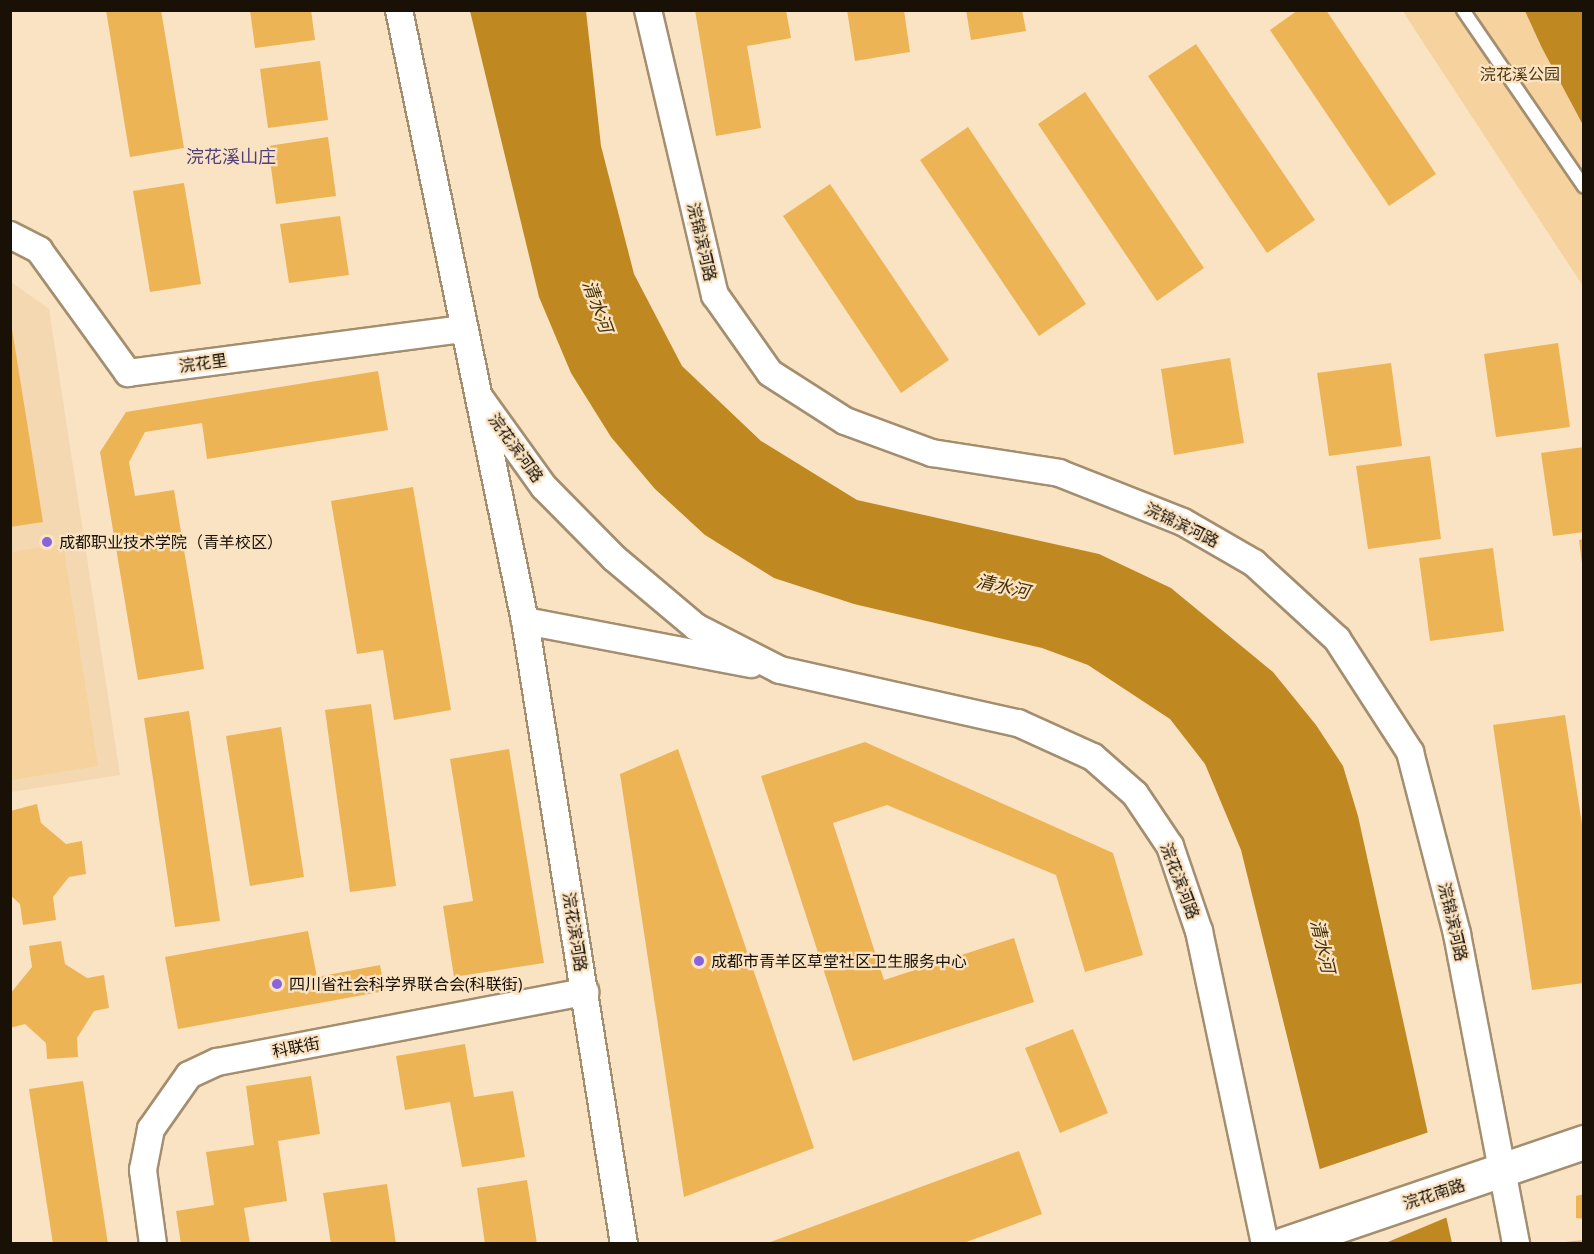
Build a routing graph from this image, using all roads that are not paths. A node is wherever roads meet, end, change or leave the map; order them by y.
1 (399, 10) edge
2 (648, 10) edge
3 (1463, 10) edge
4 (1584, 187) edge
5 (10, 235) edge
6 (460, 329) junction
7 (480, 398) junction
8 (525, 621) junction
9 (780, 670) junction
10 (585, 992) junction
11 (1584, 1142) edge
12 (1504, 1171) junction
13 (153, 1244) edge
14 (624, 1244) edge
15 (1265, 1244) edge
16 (1284, 1244) edge
17 (1516, 1244) edge

1 - 6 street, 浣花滨河路
2 - 12 street, 浣锦滨河路
3 - 4 lane
5 - 6 street, 浣花里
6 - 7 street, 浣花滨河路
7 - 8 street, 浣花滨河路
7 - 9 street, 浣花滨河路
8 - 9 street, 浣花滨河路
8 - 10 street, 浣花滨河路
9 - 15 street, 浣花滨河路
10 - 13 street, 科联街
10 - 14 street, 浣花滨河路
11 - 12 street, 浣花南路
12 - 16 street, 浣花南路
12 - 17 street, 浣锦滨河路

